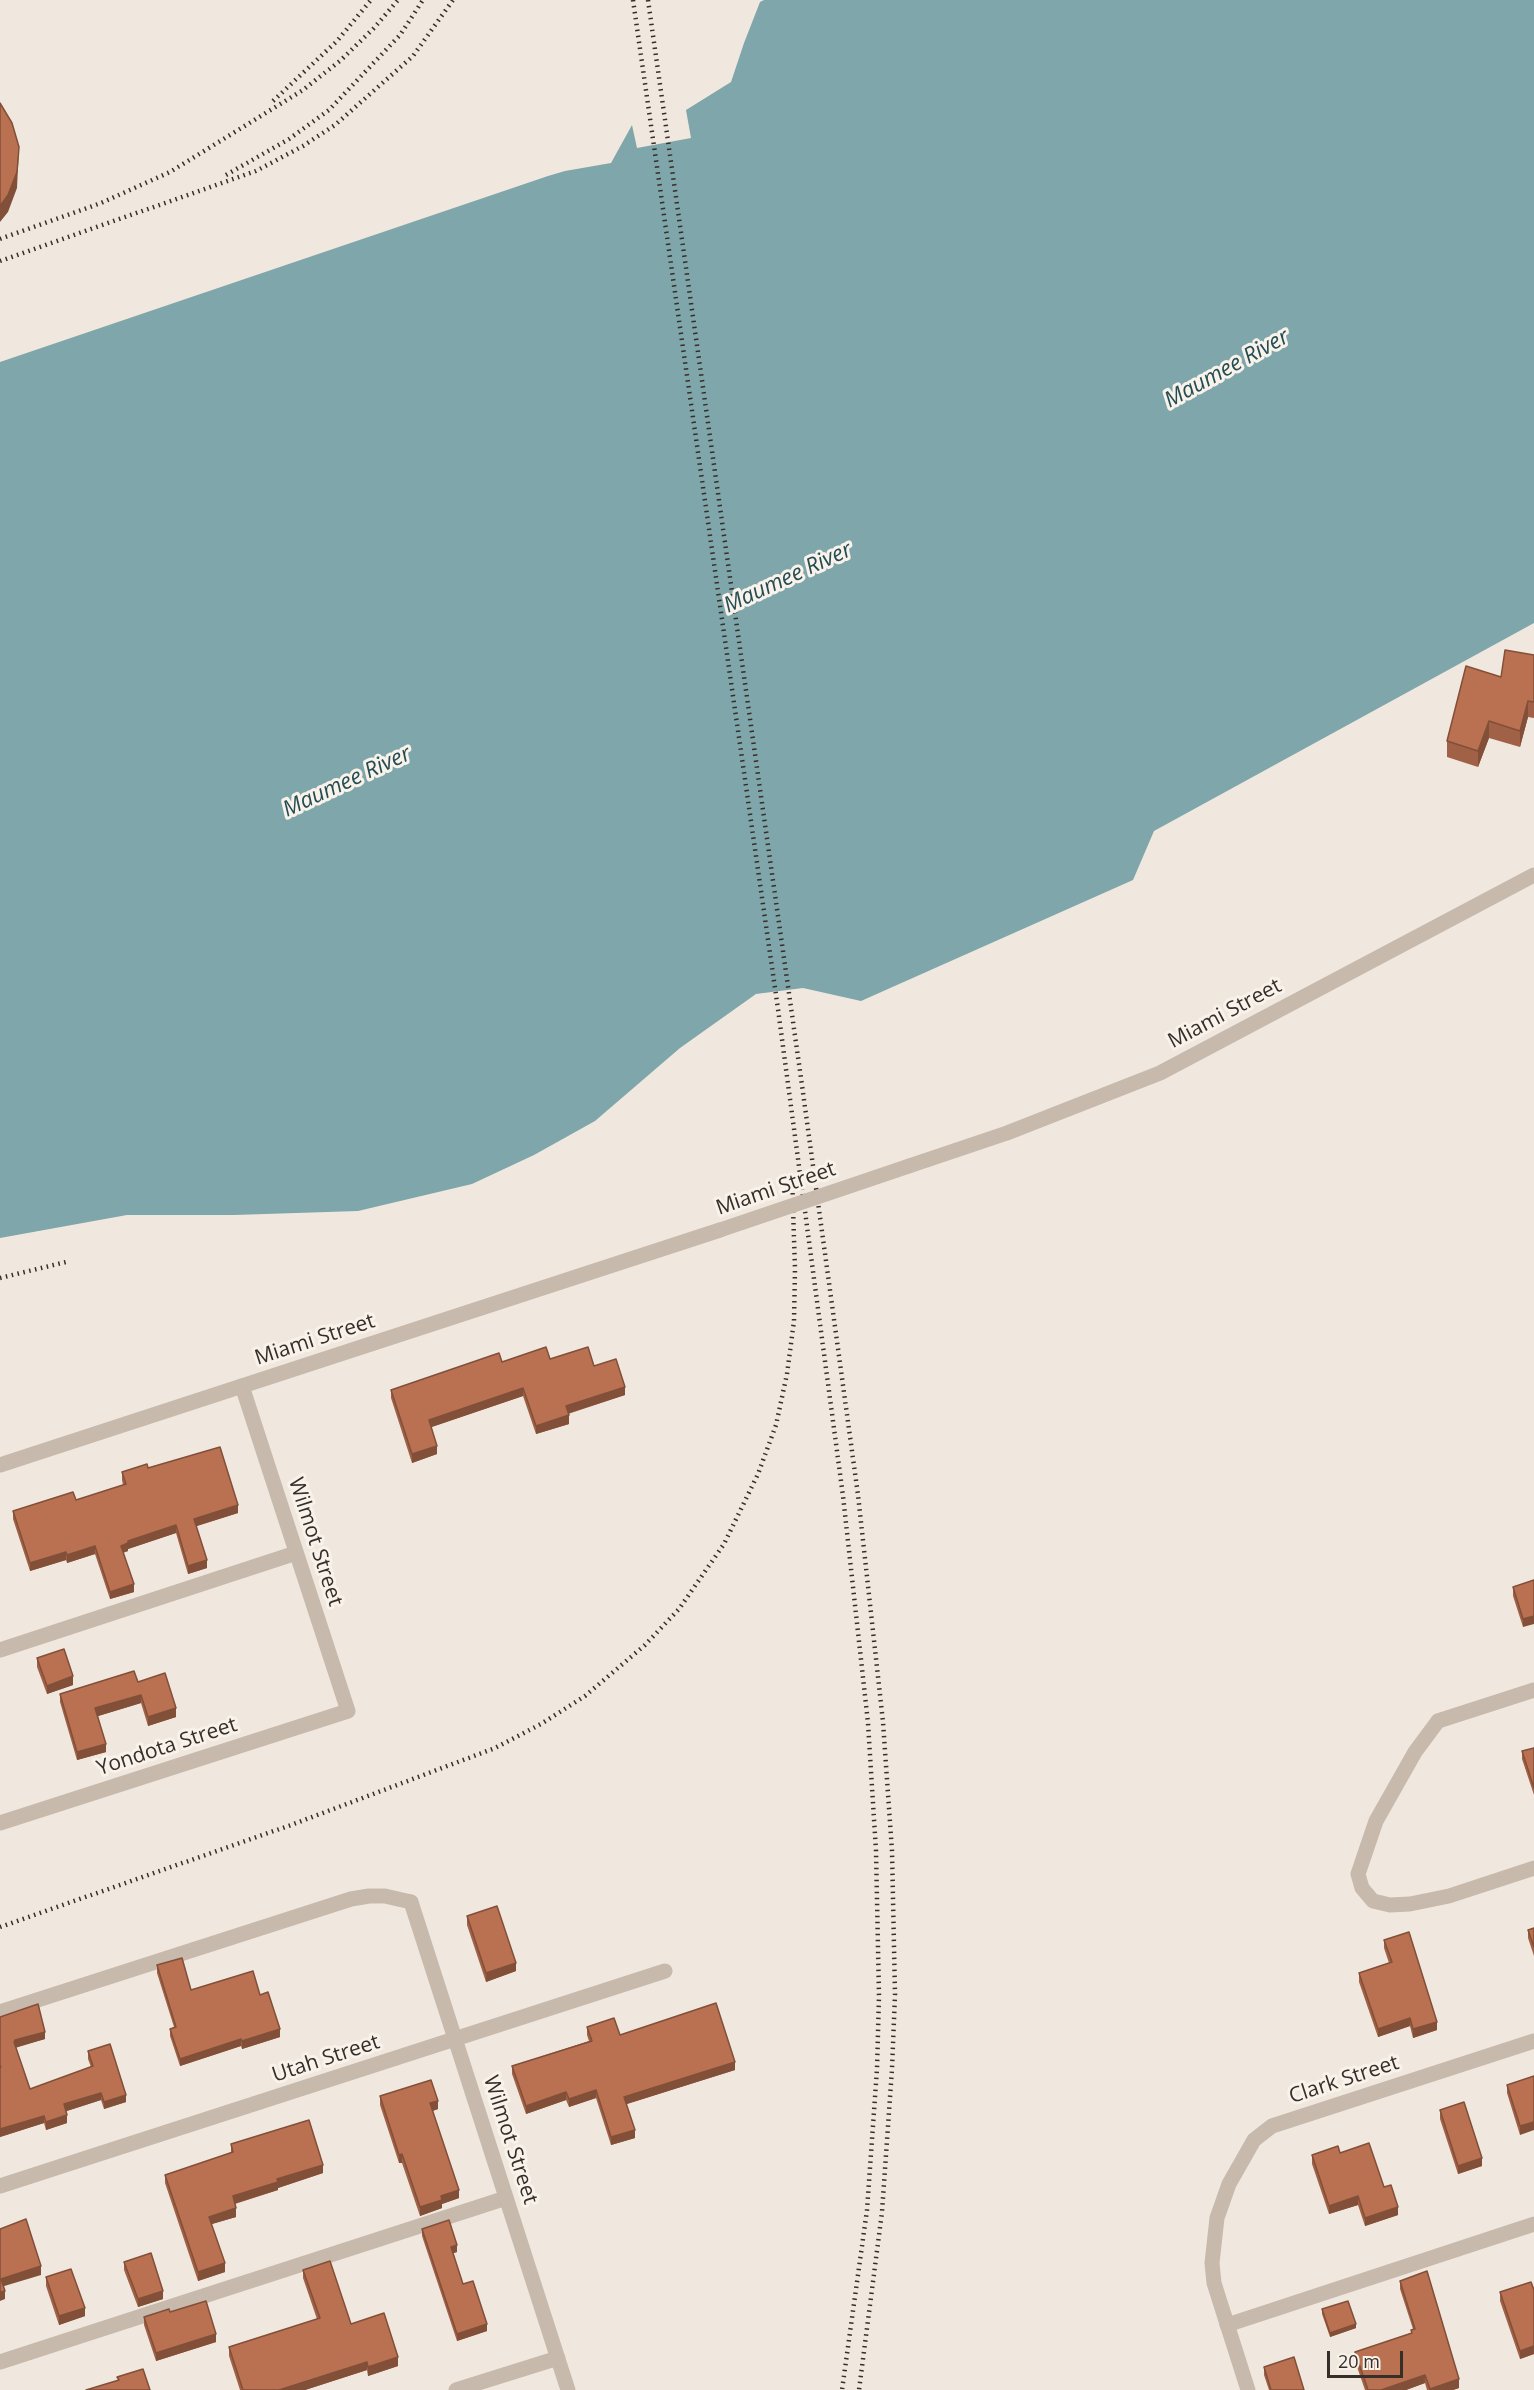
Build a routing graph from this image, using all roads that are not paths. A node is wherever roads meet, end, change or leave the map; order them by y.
1 (1534, 875) edge
2 (242, 1386) junction
3 (0, 1465) edge
4 (296, 1553) junction
5 (0, 1650) edge
6 (1534, 1690) edge
7 (348, 1711) joint
8 (0, 1823) edge
9 (1534, 1868) edge
10 (665, 1971) dead end
11 (0, 2012) edge
12 (455, 2039) junction
13 (1534, 2041) edge
14 (0, 2186) edge
15 (506, 2198) junction
16 (1534, 2224) edge
17 (1227, 2325) junction
18 (558, 2358) junction
19 (0, 2362) edge
20 (456, 2390) edge
21 (568, 2390) edge
22 (1248, 2390) edge

1 - 2 street, Miami Street, bridge
2 - 3 street, Miami Street
2 - 4 street, Wilmot Street
4 - 5 street
4 - 7 street, Wilmot Street
6 - 9 street
7 - 8 street, Yondota Street
10 - 12 street, Utah Street
11 - 12 street, Wilmot Street
12 - 14 street, Utah Street
12 - 15 street, Wilmot Street
13 - 17 street, Clark Street
15 - 18 street, Wilmot Street
15 - 19 street
16 - 17 street
17 - 22 street, Clark Street
18 - 20 street
18 - 21 street, Wilmot Street

